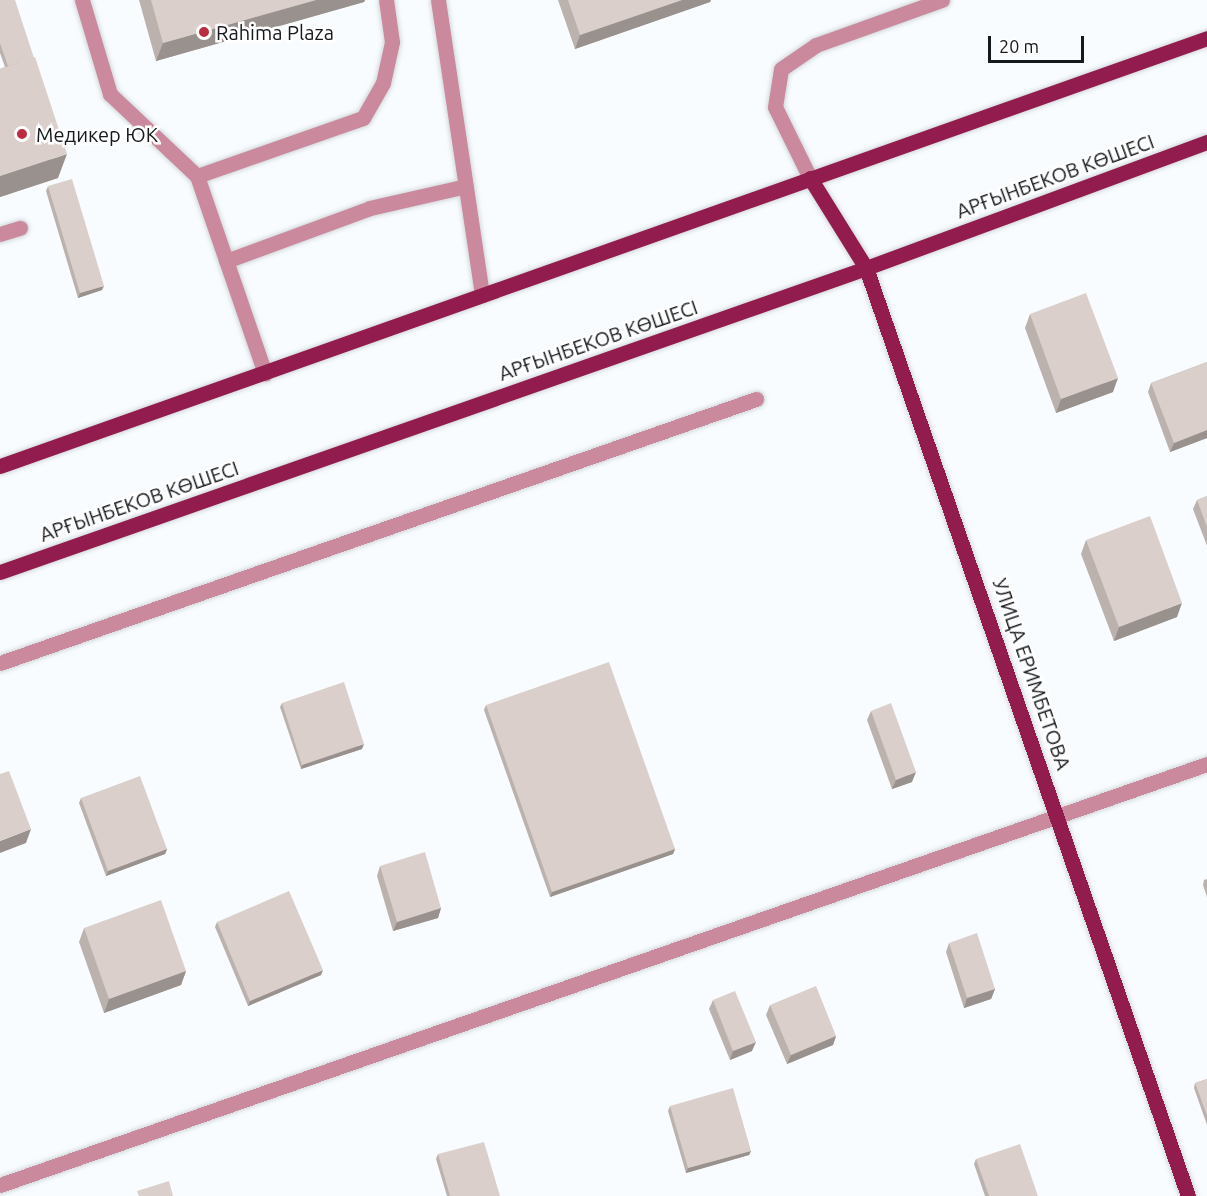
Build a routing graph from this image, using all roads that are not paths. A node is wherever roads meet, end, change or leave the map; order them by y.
1 (82, 0) edge
2 (386, 0) edge
3 (438, 0) edge
4 (942, 0) edge
5 (1207, 38) edge
6 (1207, 142) edge
7 (197, 176) junction
8 (810, 178) junction
9 (466, 186) junction
10 (20, 228) dead end
11 (0, 234) edge
12 (226, 261) junction
13 (866, 268) junction
14 (482, 295) junction
15 (265, 374) junction
16 (756, 399) dead end
17 (0, 466) edge
18 (0, 572) edge
19 (0, 663) edge
20 (1207, 764) edge
21 (1059, 816) junction
22 (0, 1185) edge
23 (1188, 1196) edge

1 - 7 street
2 - 7 street
3 - 9 street
4 - 8 street
5 - 8 main road
6 - 13 main road, АРҒЫНБЕКОВ КӨШЕСІ
7 - 12 street
8 - 13 main road, УЛИЦА ЕРИМБЕТОВА
8 - 14 main road
9 - 12 street
9 - 14 street
10 - 11 street
12 - 15 street
13 - 18 main road, АРҒЫНБЕКОВ КӨШЕСІ
13 - 21 main road, УЛИЦА ЕРИМБЕТОВА
14 - 15 main road
15 - 17 main road
16 - 19 street
20 - 21 street
21 - 22 street
21 - 23 main road, УЛИЦА ЕРИМБЕТОВА

